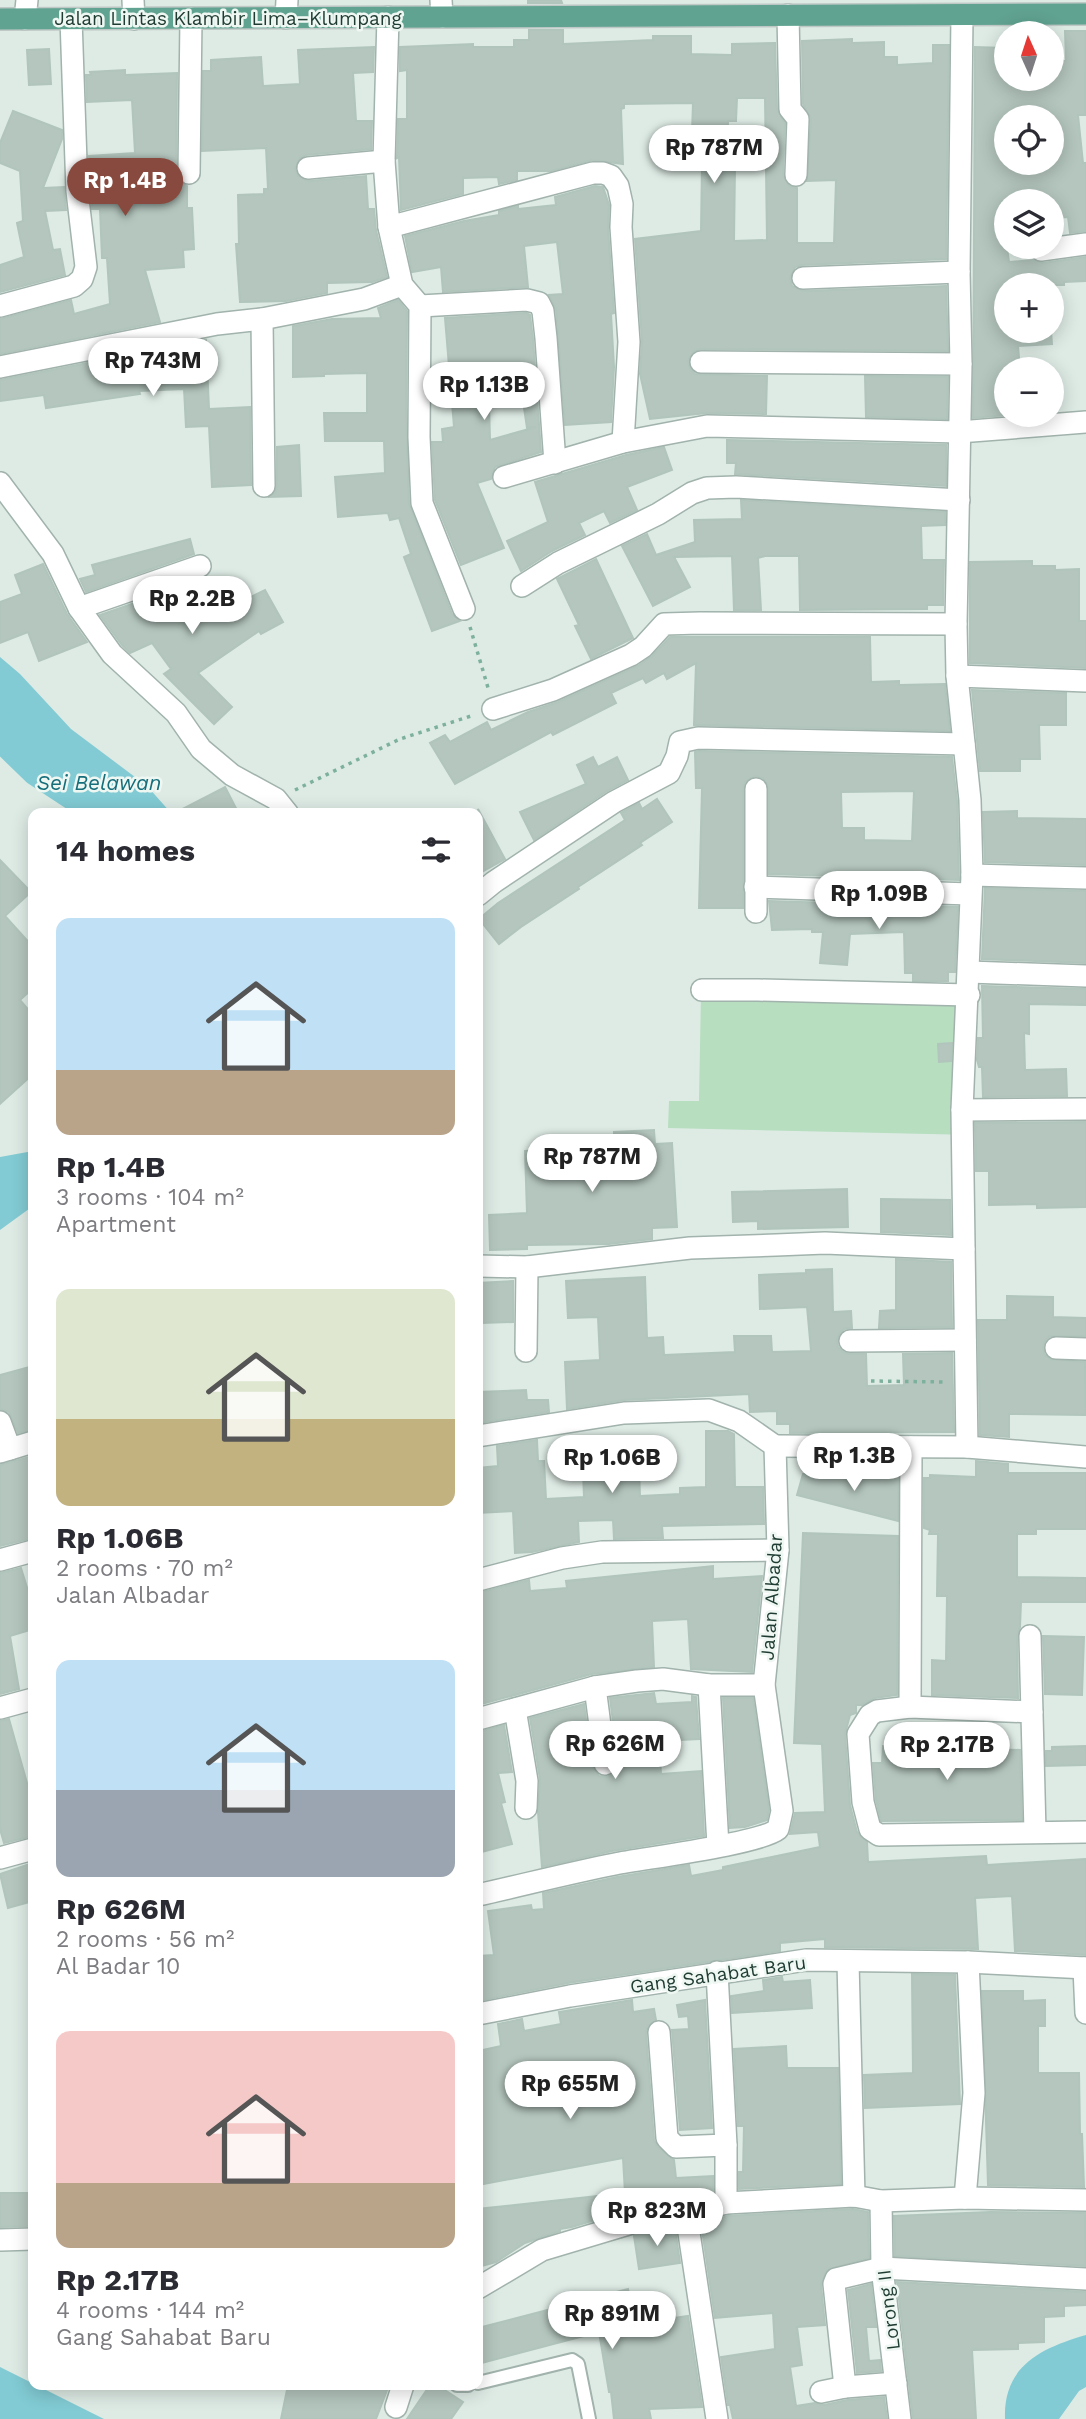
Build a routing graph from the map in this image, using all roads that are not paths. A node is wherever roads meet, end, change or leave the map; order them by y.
1 (852, 7) edge
2 (441, 8) edge
3 (513, 8) edge
4 (595, 8) edge
5 (711, 8) edge
6 (26, 9) edge
7 (133, 9) edge
8 (286, 9) edge
9 (1086, 14) edge
10 (788, 15) junction
11 (962, 15) junction
12 (388, 17) junction
13 (191, 18) junction
14 (0, 19) edge
15 (71, 19) junction
16 (384, 161) junction
17 (308, 168) dead end
18 (189, 173) dead end
19 (796, 175) dead end
20 (389, 227) junction
21 (1086, 244) edge
22 (1064, 247) edge
23 (959, 272) junction
24 (803, 278) dead end
25 (402, 285) junction
26 (0, 306) edge
27 (420, 306) junction
28 (262, 320) junction
29 (701, 362) dead end
30 (961, 364) junction
31 (0, 368) edge
32 (1086, 422) edge
33 (959, 432) junction
34 (623, 442) junction
35 (555, 463) junction
36 (504, 477) dead end
37 (0, 483) edge
38 (264, 486) dead end
39 (959, 500) junction
40 (200, 566) dead end
41 (522, 586) dead end
42 (79, 608) junction
43 (464, 609) road end
44 (956, 624) junction
45 (957, 677) junction
46 (1086, 681) edge
47 (494, 709) road end
48 (964, 744) junction
49 (756, 789) dead end
50 (282, 807) edge
51 (1086, 878) edge
52 (483, 884) edge
53 (971, 884) junction
54 (755, 887) junction
55 (756, 912) dead end
56 (970, 972) junction
57 (1086, 976) edge
58 (702, 990) dead end
59 (968, 995) junction
60 (1086, 1109) edge
61 (962, 1110) junction
62 (964, 1248) junction
63 (483, 1266) edge
64 (527, 1267) junction
65 (965, 1340) junction
66 (850, 1341) dead end
67 (1056, 1348) dead end
68 (1086, 1349) edge
69 (526, 1351) dead end
70 (0, 1422) edge
71 (483, 1435) edge
72 (28, 1444) edge
73 (775, 1446) junction
74 (911, 1447) junction
75 (967, 1447) junction
76 (5, 1451) edge
77 (1086, 1457) edge
78 (778, 1550) junction
79 (28, 1552) edge
80 (0, 1560) edge
81 (483, 1579) edge
82 (1030, 1636) dead end
83 (709, 1685) junction
84 (764, 1685) junction
85 (595, 1687) junction
86 (28, 1700) edge
87 (910, 1707) junction
88 (0, 1708) edge
89 (515, 1709) junction
90 (1032, 1712) junction
91 (483, 1718) edge
92 (605, 1764) dead end
93 (526, 1808) dead end
94 (1035, 1832) junction
95 (1086, 1832) edge
96 (718, 1846) junction
97 (28, 1850) edge
98 (0, 1858) edge
99 (483, 1894) edge
100 (848, 1962) junction
101 (968, 1962) junction
102 (1085, 1968) edge
103 (717, 1972) junction
104 (483, 2013) edge
105 (1086, 2013) edge
106 (659, 2032) dead end
107 (726, 2145) junction
108 (854, 2196) junction
109 (965, 2198) junction
110 (1086, 2200) edge
111 (881, 2201) junction
112 (726, 2203) junction
113 (686, 2213) junction
114 (28, 2239) edge
115 (0, 2240) edge
116 (882, 2268) junction
117 (1086, 2278) edge
118 (483, 2285) edge
119 (483, 2382) edge
120 (896, 2383) junction
121 (845, 2387) junction
122 (401, 2390) edge
123 (821, 2392) dead end
124 (396, 2407) dead end
125 (589, 2419) edge
126 (717, 2419) edge
127 (900, 2419) edge

1 - 10 main road, Jalan Lintas Klambir Lima–Klumpang
1 - 11 main road, Jalan Lintas Klambir Lima–Klumpang
2 - 3 main road, Jalan Lintas Klambir Lima–Klumpang
2 - 12 main road, Jalan Lintas Klambir Lima–Klumpang
3 - 4 main road, Jalan Lintas Klambir Lima–Klumpang
4 - 5 main road, Jalan Lintas Klambir Lima–Klumpang
5 - 10 main road, Jalan Lintas Klambir Lima–Klumpang
6 - 14 main road, Jalan Lintas Klambir Lima–Klumpang
6 - 15 main road, Jalan Lintas Klambir Lima–Klumpang
7 - 13 main road, Jalan Lintas Klambir Lima–Klumpang
7 - 15 main road, Jalan Lintas Klambir Lima–Klumpang
8 - 12 main road, Jalan Lintas Klambir Lima–Klumpang
8 - 13 main road, Jalan Lintas Klambir Lima–Klumpang
9 - 11 main road, Jalan Lintas Klambir Lima–Klumpang
10 - 19 street
11 - 23 street
12 - 16 street
13 - 18 street
15 - 26 street
16 - 17 street
16 - 20 street
20 - 25 street
20 - 34 street
21 - 22 street
23 - 24 street
23 - 30 street
25 - 27 street
25 - 28 street
27 - 35 street
27 - 43 street
28 - 31 street
28 - 38 street
29 - 30 street
30 - 33 street
32 - 33 street
33 - 34 street
33 - 39 street
34 - 35 street
35 - 36 street
37 - 42 street
39 - 41 street
39 - 44 street
40 - 42 street
42 - 50 street
44 - 45 street
44 - 47 street
45 - 46 street
45 - 48 street
48 - 52 street
48 - 53 street
49 - 54 street
51 - 53 street
53 - 54 street
53 - 56 street
54 - 55 street
56 - 57 street
56 - 59 street
58 - 59 street
59 - 61 street
60 - 61 street
61 - 62 street
62 - 64 street
62 - 65 street
63 - 64 street
64 - 69 street
65 - 66 street
65 - 75 street
67 - 68 street
70 - 76 street
71 - 73 street
72 - 76 street
73 - 74 street
73 - 78 street, Jalan Albadar
74 - 75 street
74 - 87 street
75 - 77 street
78 - 81 street
78 - 84 street, Jalan Albadar
79 - 80 street
82 - 90 street
83 - 84 street, Jalan Albadar
83 - 85 street, Jalan Albadar
83 - 96 street
84 - 96 street
85 - 89 street, Jalan Albadar
85 - 92 street
86 - 88 street
87 - 90 street
87 - 94 street
89 - 91 street, Jalan Albadar
89 - 93 street
90 - 94 street
94 - 95 street
96 - 99 street
97 - 98 street
100 - 101 street, Gang Sahabat Baru
100 - 103 street, Gang Sahabat Baru
100 - 108 street
101 - 102 street, Gang Sahabat Baru
101 - 109 street
102 - 105 street
103 - 104 street, Gang Sahabat Baru
103 - 107 street
106 - 107 street
107 - 112 street
108 - 111 street
108 - 112 street
109 - 110 street
109 - 111 street
111 - 116 street, Lorong II
112 - 113 street
113 - 118 street
113 - 126 street
114 - 115 street
116 - 117 street
116 - 120 street, Lorong II
116 - 121 street
119 - 125 lane
120 - 121 street
120 - 127 street, Lorong II
121 - 123 street
122 - 124 street

